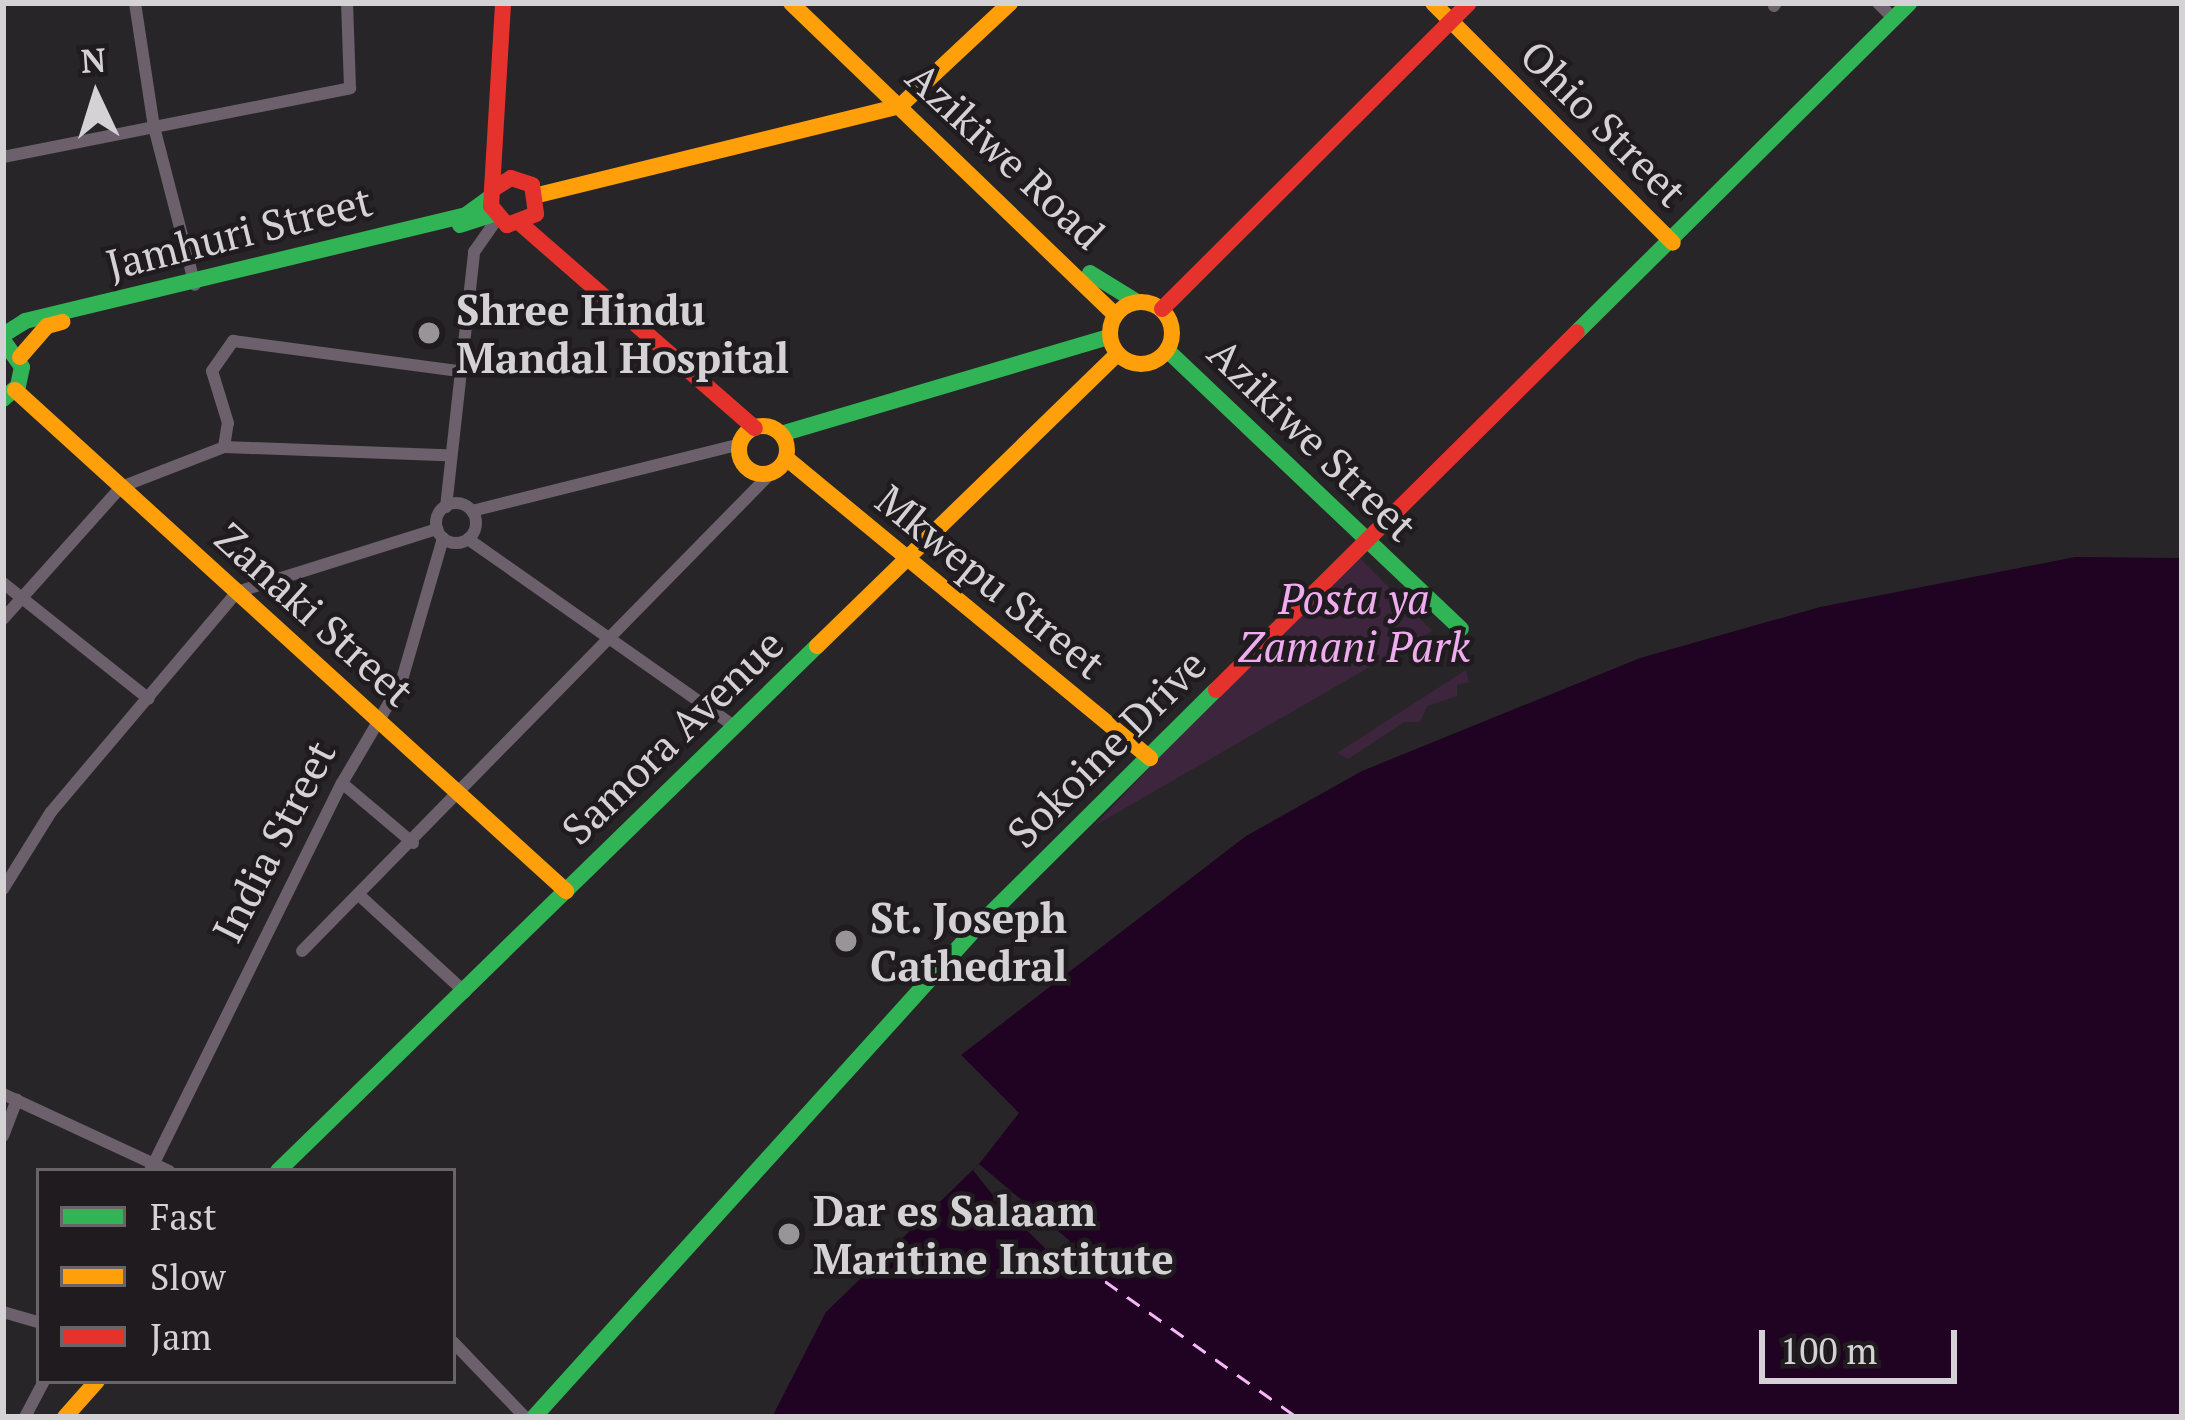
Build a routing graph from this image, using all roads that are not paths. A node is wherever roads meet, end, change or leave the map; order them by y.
1 (135, 3) edge
2 (346, 3) edge
3 (503, 3) edge
4 (790, 3) edge
5 (807, 3) edge
6 (1010, 3) edge
7 (1432, 3) edge
8 (1469, 3) edge
9 (1878, 3) edge
10 (1909, 3) edge
11 (1893, 18) junction
12 (1450, 22) junction
13 (905, 103) junction
14 (154, 127) junction
15 (3, 157) edge
16 (538, 195) junction
17 (497, 199) junction
18 (522, 225) junction
19 (1673, 243) junction
20 (194, 283) junction
21 (1137, 302) junction
22 (1162, 309) junction
23 (1114, 315) junction
24 (3, 338) edge
25 (1113, 345) junction
26 (1167, 350) junction
27 (20, 357) junction
28 (459, 371) junction
29 (9, 395) edge
30 (755, 428) junction
31 (781, 434) junction
32 (740, 444) junction
33 (224, 447) junction
34 (446, 455) junction
35 (786, 458) junction
36 (772, 472) junction
37 (122, 487) junction
38 (446, 506) junction
39 (472, 511) junction
40 (440, 533) junction
41 (1363, 536) junction
42 (468, 539) junction
43 (905, 561) junction
44 (3, 584) edge
45 (237, 592) junction
46 (20, 597) junction
47 (3, 619) edge
48 (1461, 629) dead end
49 (609, 631) junction
50 (149, 699) junction
51 (377, 718) junction
52 (733, 724) junction
53 (1150, 758) junction
54 (342, 783) junction
55 (455, 794) junction
56 (413, 843) junction
57 (3, 889) edge
58 (566, 891) junction
59 (359, 895) junction
60 (302, 951) dead end
61 (465, 992) junction
62 (10, 1097) edge
63 (3, 1136) edge
64 (152, 1166) edge
65 (282, 1168) edge
66 (3, 1312) edge
67 (36, 1321) edge
68 (456, 1345) edge
69 (42, 1384) edge
70 (94, 1384) edge
71 (25, 1417) edge
72 (65, 1417) edge
73 (529, 1417) edge

1 - 14 street
2 - 14 street
3 - 17 street
4 - 13 street, Azikiwe Road
5 - 13 street, Azikiwe Road
6 - 13 street
7 - 12 street, Ohio Street
8 - 12 street
9 - 11 street
10 - 11 street, Sokoine Drive
11 - 19 street, Sokoine Drive
12 - 19 street, Ohio Street
12 - 22 street
13 - 16 street
13 - 21 street, Azikiwe Road
13 - 23 street, Azikiwe Road
14 - 15 street
14 - 20 street
16 - 17 street
16 - 18 street
17 - 18 street
17 - 20 street, Jamhuri Street
17 - 28 street
18 - 30 street
19 - 41 street, Sokoine Drive
20 - 24 street, Jamhuri Street
20 - 27 street, Jamhuri Street
21 - 22 street
21 - 23 street
22 - 26 street
23 - 25 street
24 - 27 street
25 - 26 street
25 - 31 street
25 - 43 street, Samora Avenue
26 - 41 street, Azikiwe Street
27 - 29 street
28 - 33 street
28 - 34 street
29 - 37 street, Zanaki Street
30 - 31 street
30 - 32 street
31 - 35 street
32 - 36 street
32 - 39 street
33 - 34 street
33 - 37 street
34 - 38 street
35 - 36 street
35 - 43 street, Mkwepu Street
36 - 49 street
37 - 45 street, Zanaki Street
37 - 46 street
38 - 39 street
38 - 40 street, India Street
39 - 42 street
40 - 42 street
40 - 45 street
40 - 51 street, India Street
41 - 48 street, Azikiwe Street
41 - 53 street, Sokoine Drive
42 - 49 street
43 - 52 street, Samora Avenue
43 - 53 street, Mkwepu Street
44 - 46 street
45 - 50 street
45 - 51 street, Zanaki Street
46 - 47 street
46 - 50 street
49 - 52 street
49 - 55 street
50 - 57 street
51 - 54 street, India Street
51 - 55 street, Zanaki Street
52 - 58 street, Samora Avenue
53 - 73 street, Sokoine Drive
54 - 56 street
54 - 64 street, India Street
55 - 56 street
55 - 58 street, Zanaki Street
56 - 59 street
58 - 61 street, Samora Avenue
59 - 60 street
59 - 61 street
61 - 65 street, Samora Avenue
62 - 63 street
62 - 64 street
66 - 67 street
68 - 73 street
69 - 71 street
70 - 72 street

